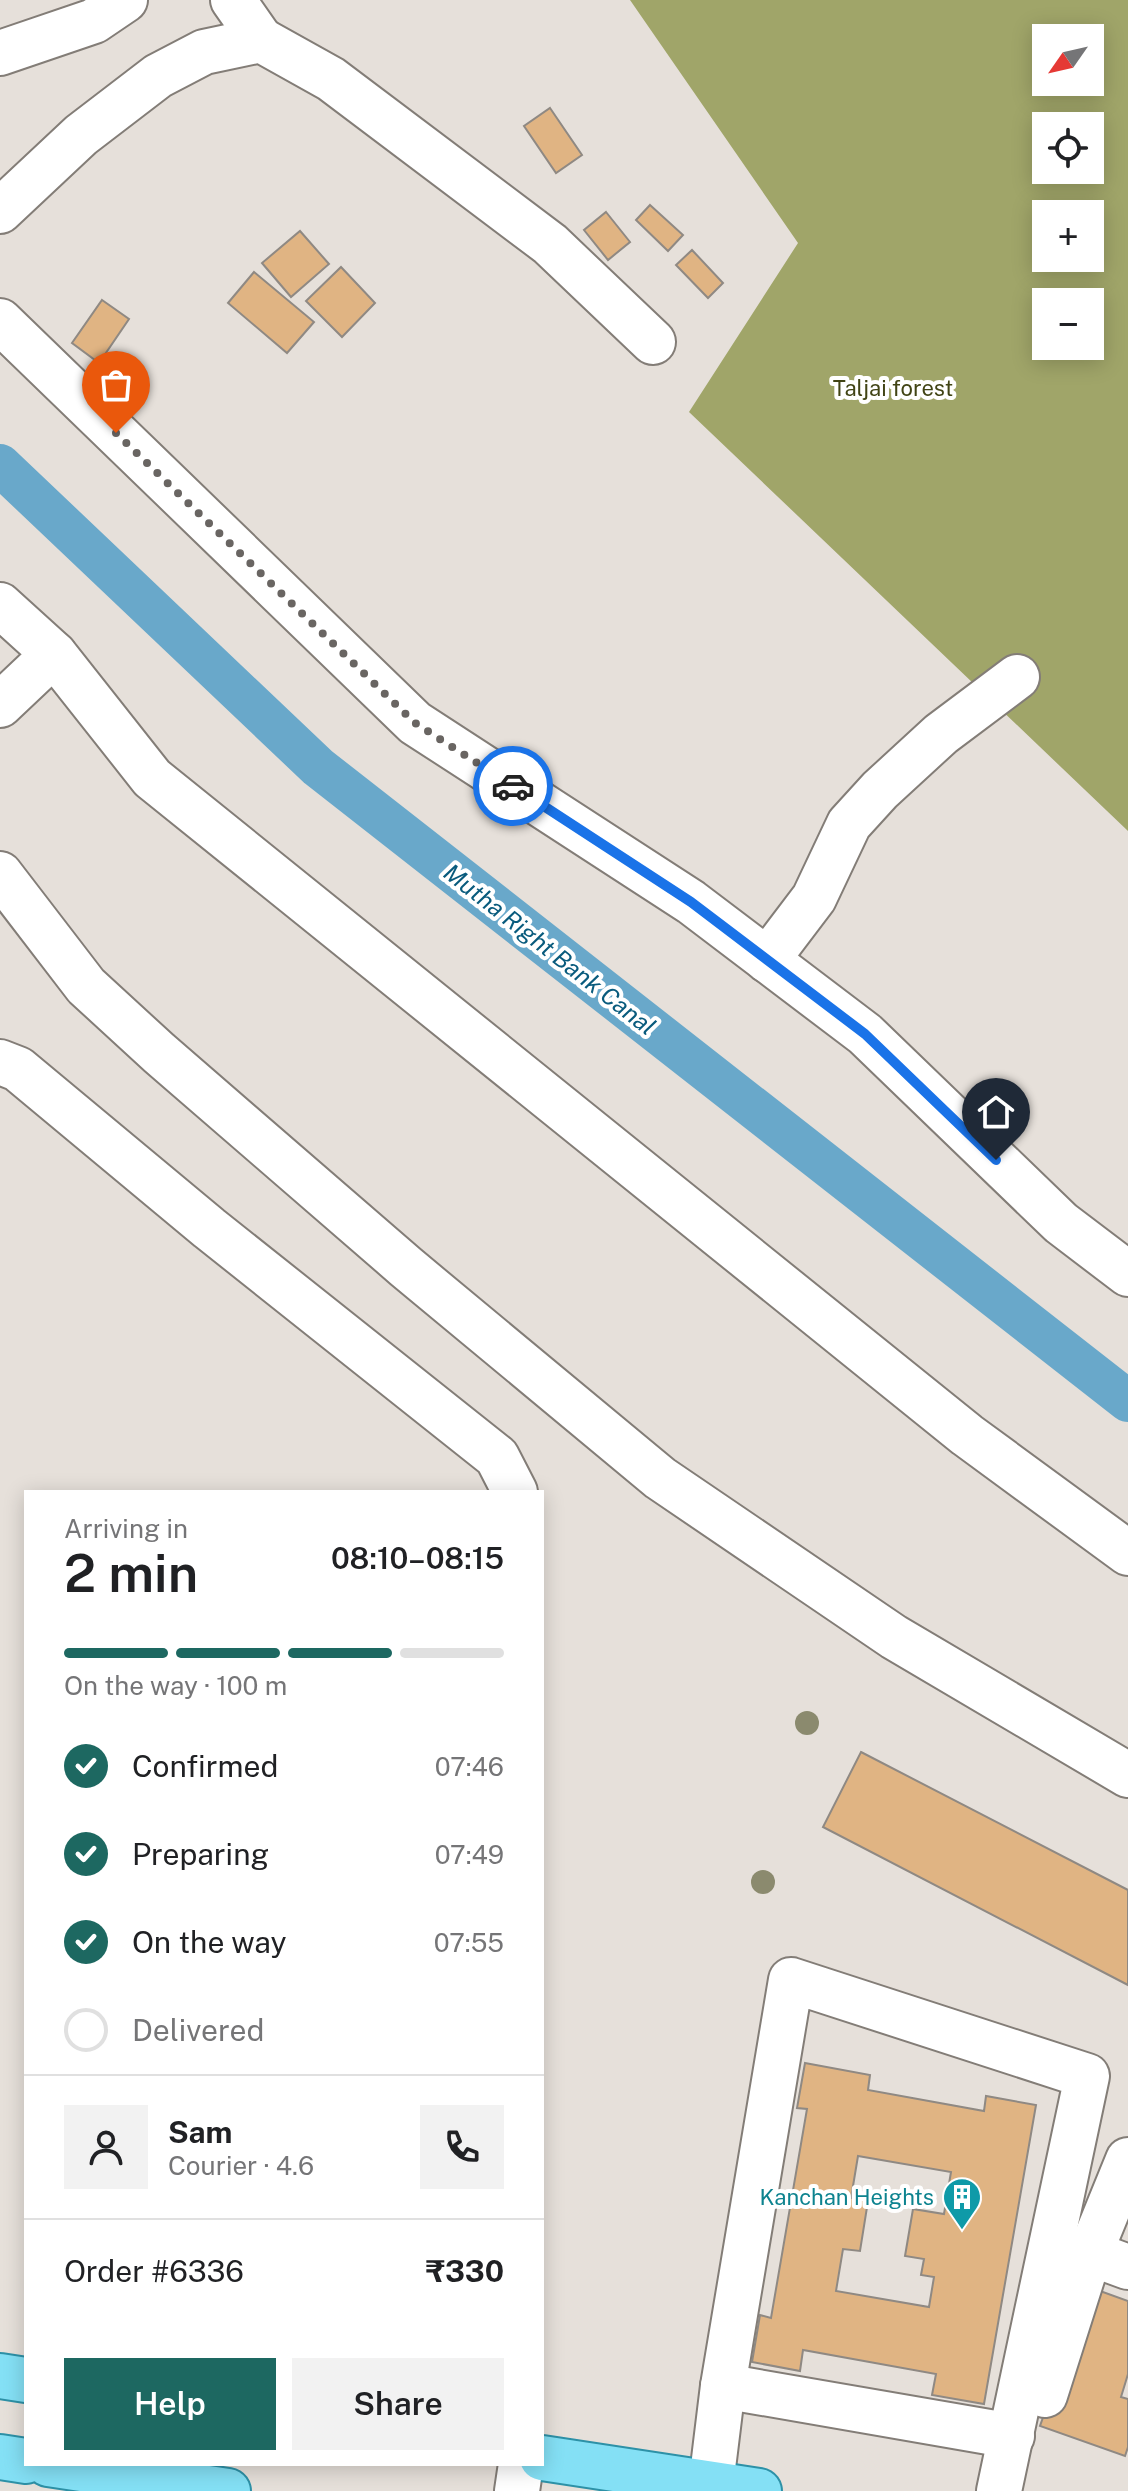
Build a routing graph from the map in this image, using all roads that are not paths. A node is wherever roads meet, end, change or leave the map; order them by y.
1 (125, 0) edge
2 (233, 0) edge
3 (261, 40) junction
4 (0, 53) edge
5 (0, 211) edge
6 (0, 321) edge
7 (653, 342) dead end
8 (0, 605) edge
9 (54, 654) junction
10 (1017, 677) dead end
11 (0, 705) edge
12 (0, 874) edge
13 (767, 960) junction
14 (0, 1062) edge
15 (1128, 1274) edge
16 (514, 1490) edge
17 (1128, 1553) edge
18 (1128, 1775) edge
19 (1128, 2160) edge
20 (1109, 2260) edge
21 (0, 2376) edge
22 (24, 2380) edge
23 (723, 2386) junction
24 (1012, 2436) junction
25 (0, 2457) edge
26 (544, 2458) edge
27 (24, 2461) edge
28 (61, 2466) edge
29 (521, 2466) edge
30 (711, 2484) junction
31 (228, 2491) edge
32 (517, 2491) edge
33 (759, 2491) edge
34 (999, 2491) edge
35 (1015, 2491) edge

1 - 4 street
2 - 3 street
3 - 5 street
3 - 7 street
6 - 13 street
8 - 9 street
9 - 11 street
9 - 17 street
10 - 13 street
12 - 18 street
13 - 15 street
14 - 16 street
19 - 20 street
20 - 35 street
21 - 22 main road
23 - 24 street
23 - 24 street
23 - 30 street
24 - 34 street
25 - 27 main road
26 - 30 main road
28 - 31 main road
29 - 32 street
30 - 33 main road

